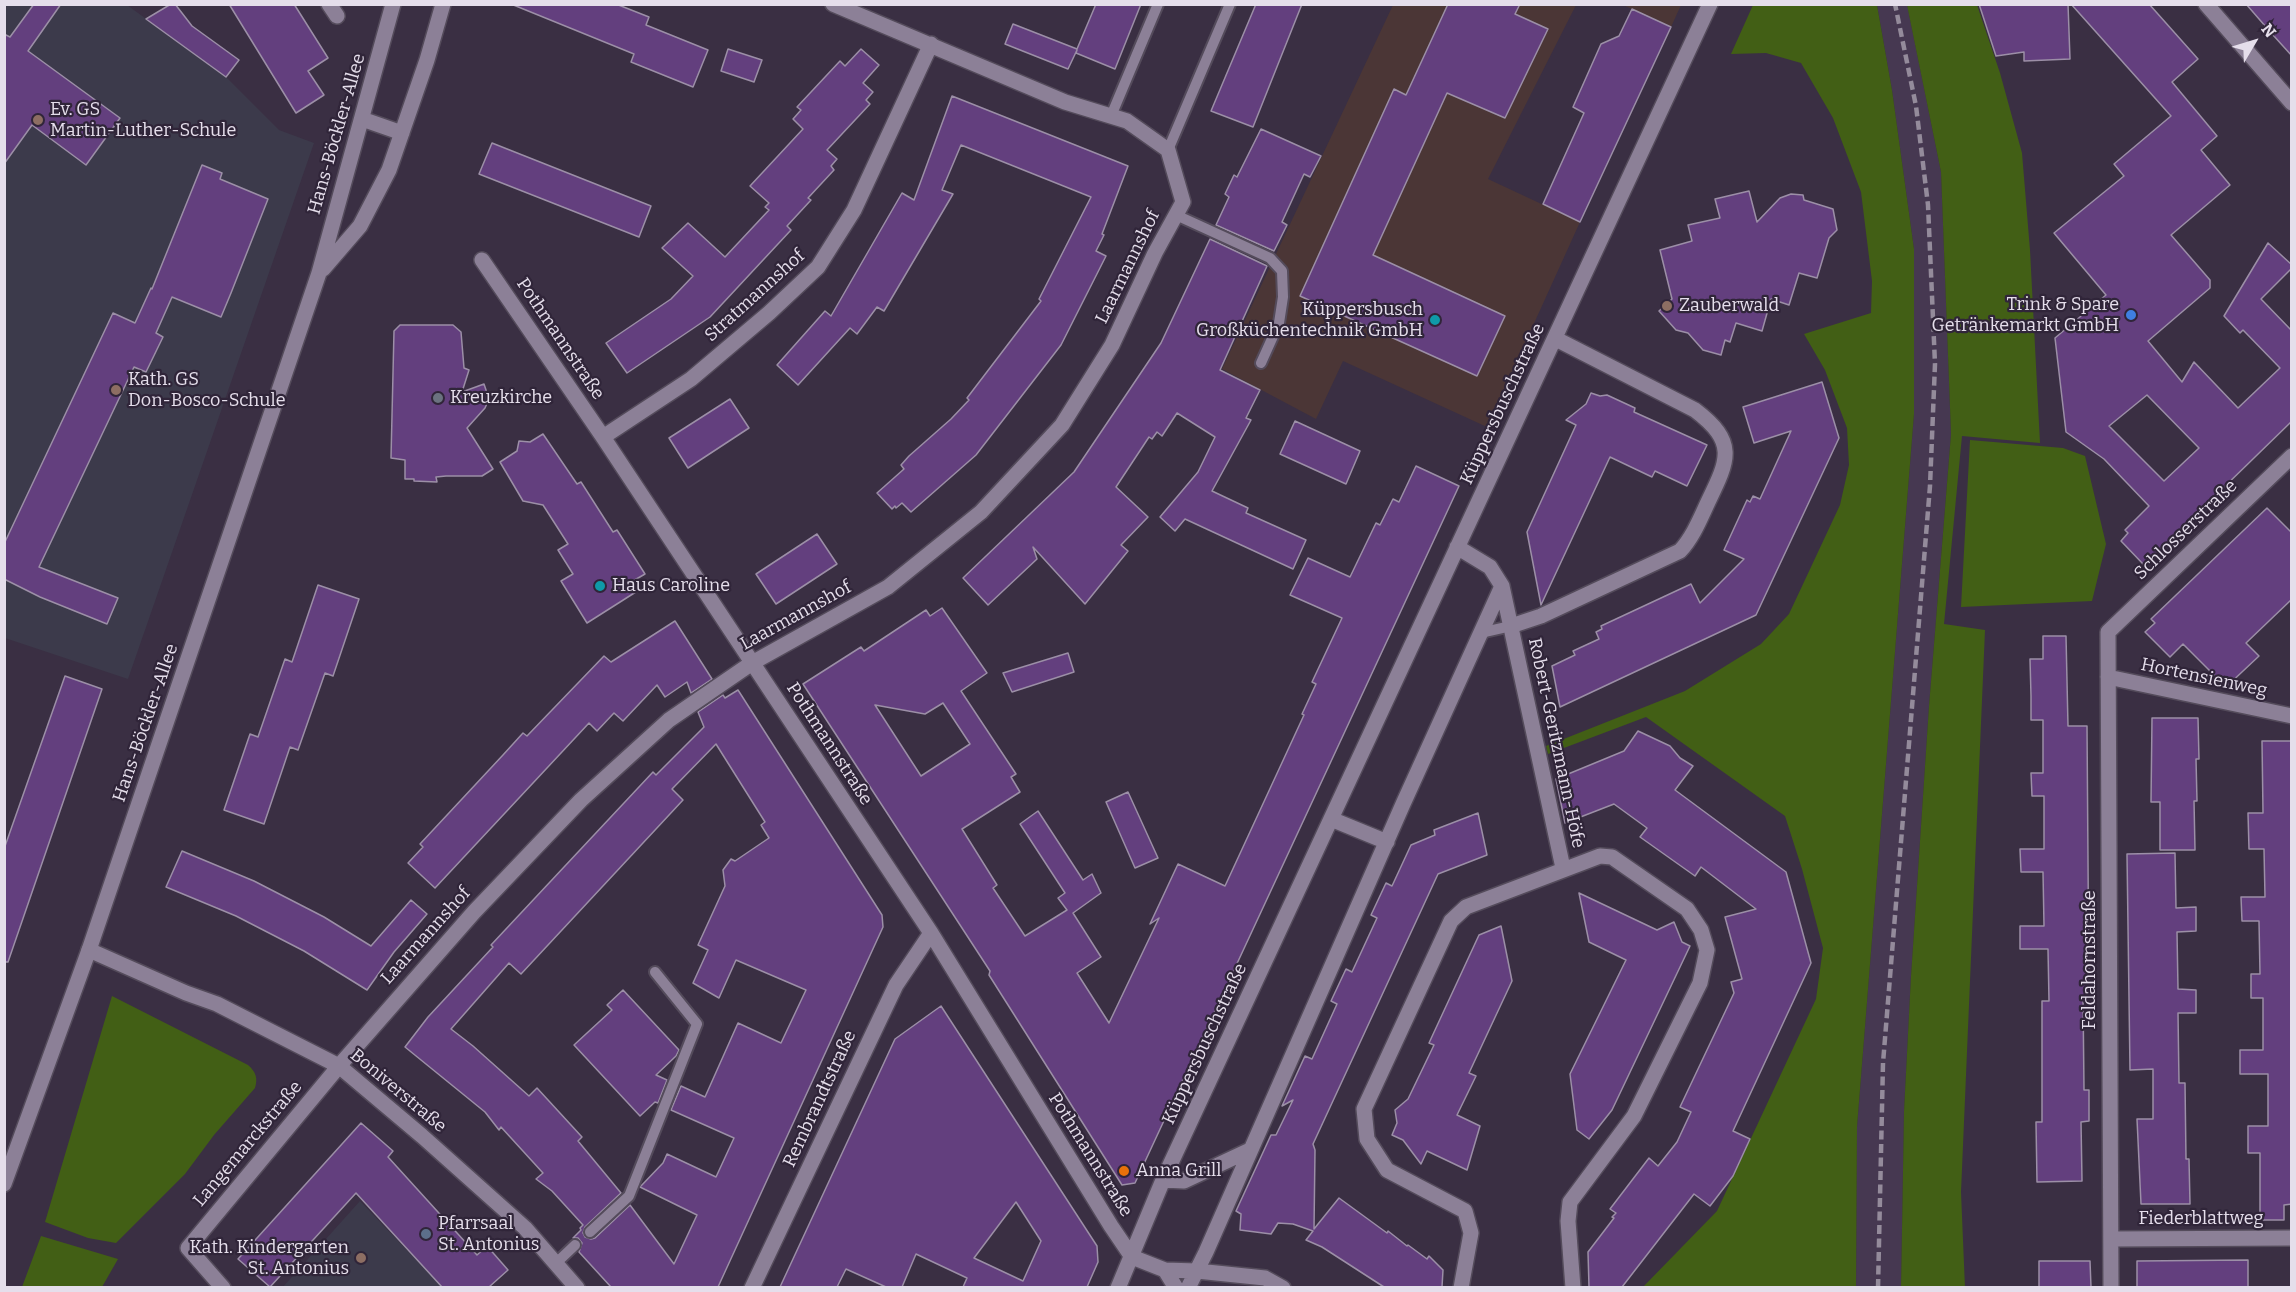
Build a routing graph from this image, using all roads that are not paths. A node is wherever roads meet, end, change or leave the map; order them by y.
1 (393, 4) edge
2 (443, 4) edge
3 (833, 4) edge
4 (1158, 4) edge
5 (1230, 4) edge
6 (1710, 4) edge
7 (2206, 4) edge
8 (931, 44) junction
9 (2292, 103) edge
10 (1111, 116) junction
11 (362, 120) junction
12 (402, 133) junction
13 (1168, 150) junction
14 (1176, 214) junction
15 (482, 260) dead end
16 (319, 273) junction
17 (1556, 339) junction
18 (1261, 363) dead end
19 (603, 437) junction
20 (2292, 456) edge
21 (1457, 547) junction
22 (1503, 586) junction
23 (1511, 626) junction
24 (2108, 632) joint
25 (1480, 633) junction
26 (752, 663) junction
27 (2108, 677) junction
28 (2292, 716) edge
29 (1331, 819) junction
30 (1387, 842) junction
31 (1563, 868) junction
32 (931, 933) junction
33 (89, 950) junction
34 (655, 972) dead end
35 (339, 1066) junction
36 (1250, 1150) junction
37 (1163, 1180) junction
38 (4, 1184) edge
39 (590, 1232) dead end
40 (2292, 1238) edge
41 (2111, 1239) junction
42 (575, 1245) dead end
43 (1132, 1257) junction
44 (555, 1264) junction
45 (1165, 1270) junction
46 (1197, 1271) junction
47 (1263, 1283) edge
48 (223, 1287) edge
49 (577, 1287) edge
50 (752, 1287) edge
51 (1118, 1287) edge
52 (1176, 1287) edge
53 (1188, 1287) edge
54 (1283, 1287) edge
55 (1461, 1287) edge
56 (1574, 1287) edge
57 (2111, 1287) edge

1 - 11 street, Hans-Böckler-Allee
2 - 12 street, Hans-Böckler-Allee
3 - 8 street
4 - 10 lane
5 - 13 lane
6 - 17 street, Küppersbuschstraße
7 - 9 street
8 - 10 street
8 - 19 street, Stratmannshof
10 - 13 street
11 - 12 street
11 - 16 street, Hans-Böckler-Allee
12 - 16 street, Hans-Böckler-Allee
13 - 14 street, Laarmannshof
14 - 18 lane
14 - 26 street, Laarmannshof
15 - 19 street, Pothmannstraße
16 - 33 street, Hans-Böckler-Allee
17 - 21 street, Küppersbuschstraße
17 - 23 street, Robert-Geritzmann-Höfe
19 - 26 street, Pothmannstraße
20 - 24 street, Schlosserstraße
21 - 22 street, Robert-Geritzmann-Höfe
21 - 29 street, Küppersbuschstraße
22 - 23 street, Robert-Geritzmann-Höfe
22 - 25 street
23 - 25 lane
23 - 31 street, Robert-Geritzmann-Höfe
24 - 27 street, Feldahornstraße
25 - 30 street
26 - 32 street, Pothmannstraße
26 - 35 street, Laarmannshof
27 - 28 street, Hortensienweg
27 - 41 street, Feldahornstraße
29 - 30 street
29 - 37 street, Küppersbuschstraße
30 - 36 street
31 - 55 street, Robert-Geritzmann-Höfe
31 - 56 street, Robert-Geritzmann-Höfe
32 - 43 street, Pothmannstraße
32 - 50 street, Rembrandtstraße
33 - 35 street, Boniverstraße
33 - 38 street, Hans-Böckler-Allee
34 - 39 lane
35 - 44 street, Boniverstraße
35 - 48 street, Langemarckstraße
36 - 37 street
36 - 46 street
37 - 43 street, Küppersbuschstraße
40 - 41 street, Fiederblattweg
41 - 57 street, Feldahornstraße
42 - 44 lane
43 - 45 street
43 - 51 street, Küppersbuschstraße
44 - 49 street, Boniverstraße
45 - 46 street
45 - 52 street
46 - 47 street
46 - 53 street
47 - 54 street

